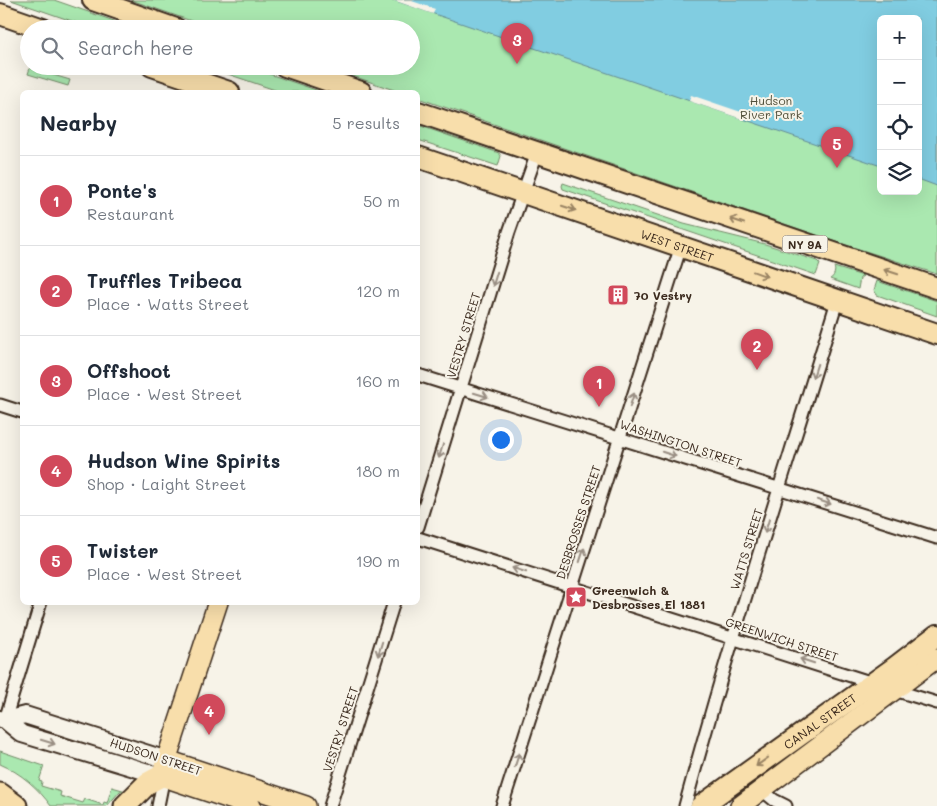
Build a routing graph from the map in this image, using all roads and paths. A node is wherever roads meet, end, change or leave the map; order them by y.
1 (93, 0) edge
2 (0, 14) edge
3 (150, 20) edge
4 (20, 21) edge
5 (170, 75) edge
6 (311, 75) edge
7 (195, 87) edge
8 (215, 90) edge
9 (355, 90) edge
10 (420, 113) edge
11 (537, 153) junction
12 (420, 158) edge
13 (522, 193) junction
14 (681, 246) junction
15 (937, 288) edge
16 (837, 301) junction
17 (937, 334) edge
18 (420, 376) edge
19 (461, 388) junction
20 (0, 405) edge
21 (20, 411) edge
22 (620, 438) junction
23 (778, 488) junction
24 (420, 521) edge
25 (937, 538) edge
26 (420, 539) edge
27 (572, 586) junction
28 (40, 605) edge
29 (217, 605) edge
30 (393, 605) edge
31 (937, 635) edge
32 (734, 637) junction
33 (937, 658) edge
34 (874, 683) junction
35 (896, 690) junction
36 (937, 703) edge
37 (3, 720) edge
38 (164, 768) junction
39 (762, 790) junction
40 (0, 794) edge
41 (16, 806) edge
42 (125, 806) edge
43 (158, 806) edge
44 (251, 806) edge
45 (306, 806) edge
46 (330, 806) edge
47 (502, 806) edge
48 (685, 806) edge
49 (701, 806) edge
50 (740, 806) edge
51 (786, 806) edge

1 - 3 highway
2 - 4 highway
5 - 7 highway
6 - 9 highway
7 - 8 highway
10 - 11 highway, NY 9A
11 - 13 street, VESTRY STREET
15 -> 11 highway, NY 9A
12 - 13 highway, WEST STREET
13 -> 14 highway, WEST STREET
13 -> 19 street, VESTRY STREET
14 -> 16 highway, WEST STREET
22 -> 14 street, DESBROSSES STREET
16 - 17 highway, WEST STREET
16 -> 23 street, WATTS STREET
18 - 19 street, WASHINGTON STREET
19 -> 22 street, WASHINGTON STREET
19 -> 24 street, VESTRY STREET
20 - 21 street
22 -> 23 street, WASHINGTON STREET
27 -> 22 street, DESBROSSES STREET
23 -> 25 street, WASHINGTON STREET
23 -> 32 street, WATTS STREET
27 -> 26 street, GREENWICH STREET
27 - 32 street, GREENWICH STREET
47 -> 27 street, DESBROSSES STREET
28 - 37 street
29 - 38 main road
30 -> 46 street, VESTRY STREET
31 - 34 highway, CANAL STREET
34 -> 32 street, GREENWICH STREET
32 - 48 street, WATTS STREET
33 - 35 main road, CANAL STREET
34 - 35 street, GREENWICH STREET
34 -> 49 highway, CANAL STREET
35 - 36 street, GREENWICH STREET
35 - 39 main road, CANAL STREET
37 -> 38 main road, HUDSON STREET
38 - 42 highway
38 - 43 street
38 - 44 main road, HUDSON STREET
38 - 45 main road, HUDSON STREET
39 - 50 main road, CANAL STREET
39 - 51 street
40 - 41 highway

